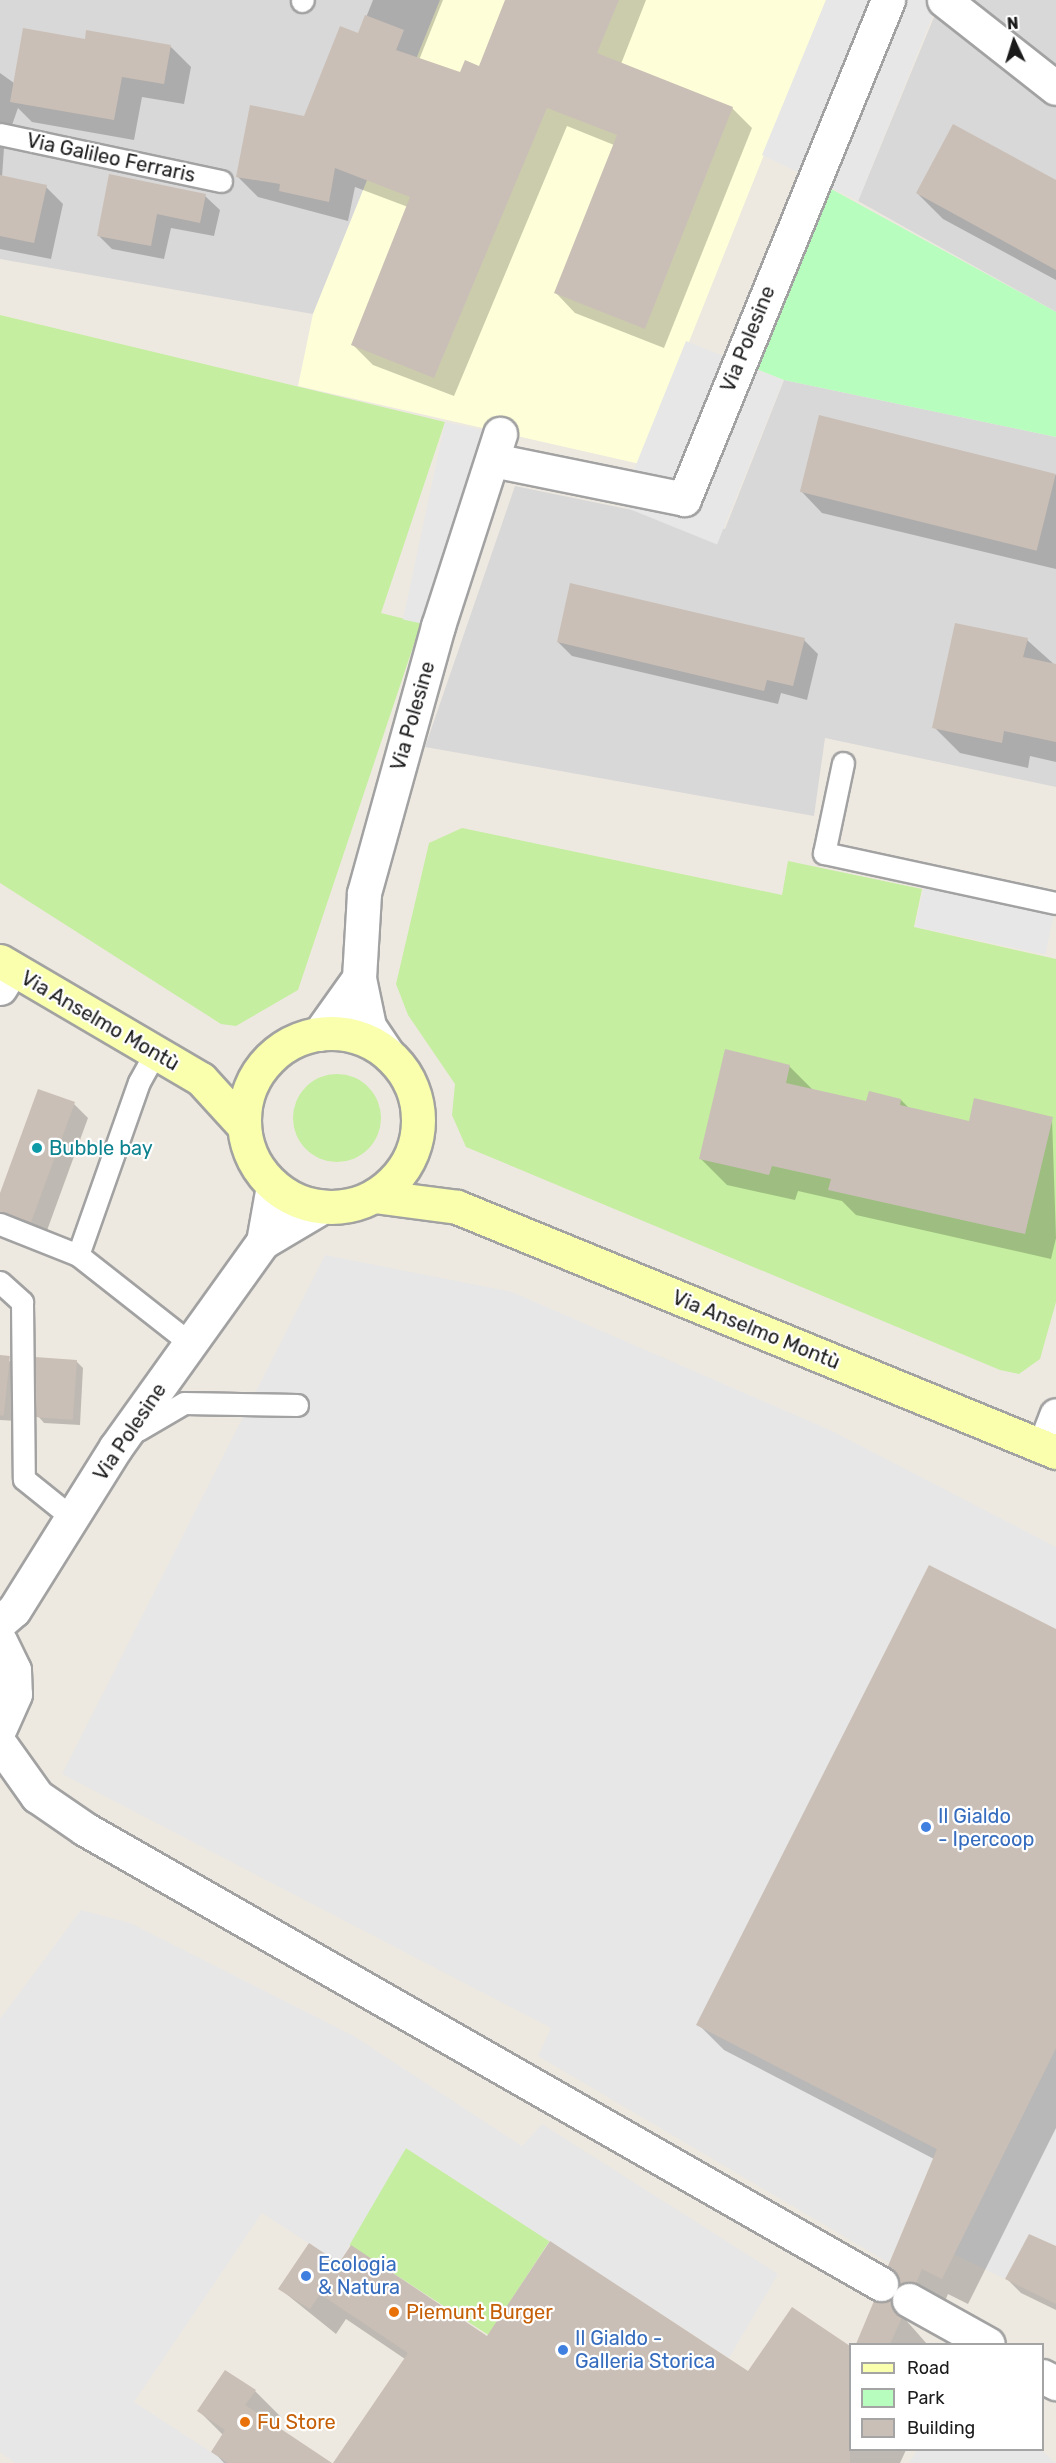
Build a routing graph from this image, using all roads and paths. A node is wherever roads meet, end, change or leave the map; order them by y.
1 (888, 0) edge
2 (944, 0) edge
3 (1056, 88) edge
4 (0, 134) edge
5 (221, 182) dead end
6 (843, 763) dead end
7 (1056, 903) edge
8 (4, 973) edge
9 (359, 978) junction
10 (319, 1034) junction
11 (387, 1053) junction
12 (154, 1055) junction
13 (265, 1063) junction
14 (201, 1079) junction
15 (243, 1125) junction
16 (415, 1143) junction
17 (273, 1186) junction
18 (374, 1196) junction
19 (321, 1207) junction
20 (457, 1207) junction
21 (0, 1224) edge
22 (263, 1242) junction
23 (78, 1255) junction
24 (0, 1282) edge
25 (191, 1344) junction
26 (297, 1405) dead end
27 (1056, 1415) edge
28 (116, 1447) junction
29 (1050, 1450) edge
30 (75, 1520) junction
31 (0, 1622) edge
32 (0, 1641) edge
33 (0, 1728) edge
34 (0, 1744) edge
35 (881, 2284) dead end
36 (909, 2300) dead end
37 (986, 2343) edge

1 - 9 street, Via Polesine
2 - 3 street
4 - 5 lane, Via Galileo Ferraris
6 - 7 lane
8 - 12 street, Via Anselmo Montù
9 - 10 street
9 - 11 street, Via Polesine
10 - 11 street
10 - 13 street
11 - 16 street
12 - 14 street, Via Anselmo Montù
12 - 23 lane
13 - 14 street, Via Anselmo Montù
13 - 15 street
14 - 15 street, Via Anselmo Montù
15 - 17 street
16 - 18 street
16 - 20 street, Via Anselmo Montù
17 - 19 street
17 - 22 street, Via Polesine
18 - 19 street
18 - 20 street, Via Anselmo Montù
19 - 22 street, Via Polesine
20 - 29 street, Via Anselmo Montù
21 - 23 lane
22 - 25 street, Via Polesine
23 - 25 lane
24 - 30 lane
25 - 28 street, Via Polesine
26 - 28 lane
27 - 29 street
28 - 30 street, Via Polesine
30 - 31 street, Via Polesine
32 - 33 street
34 - 35 street
36 - 37 street

